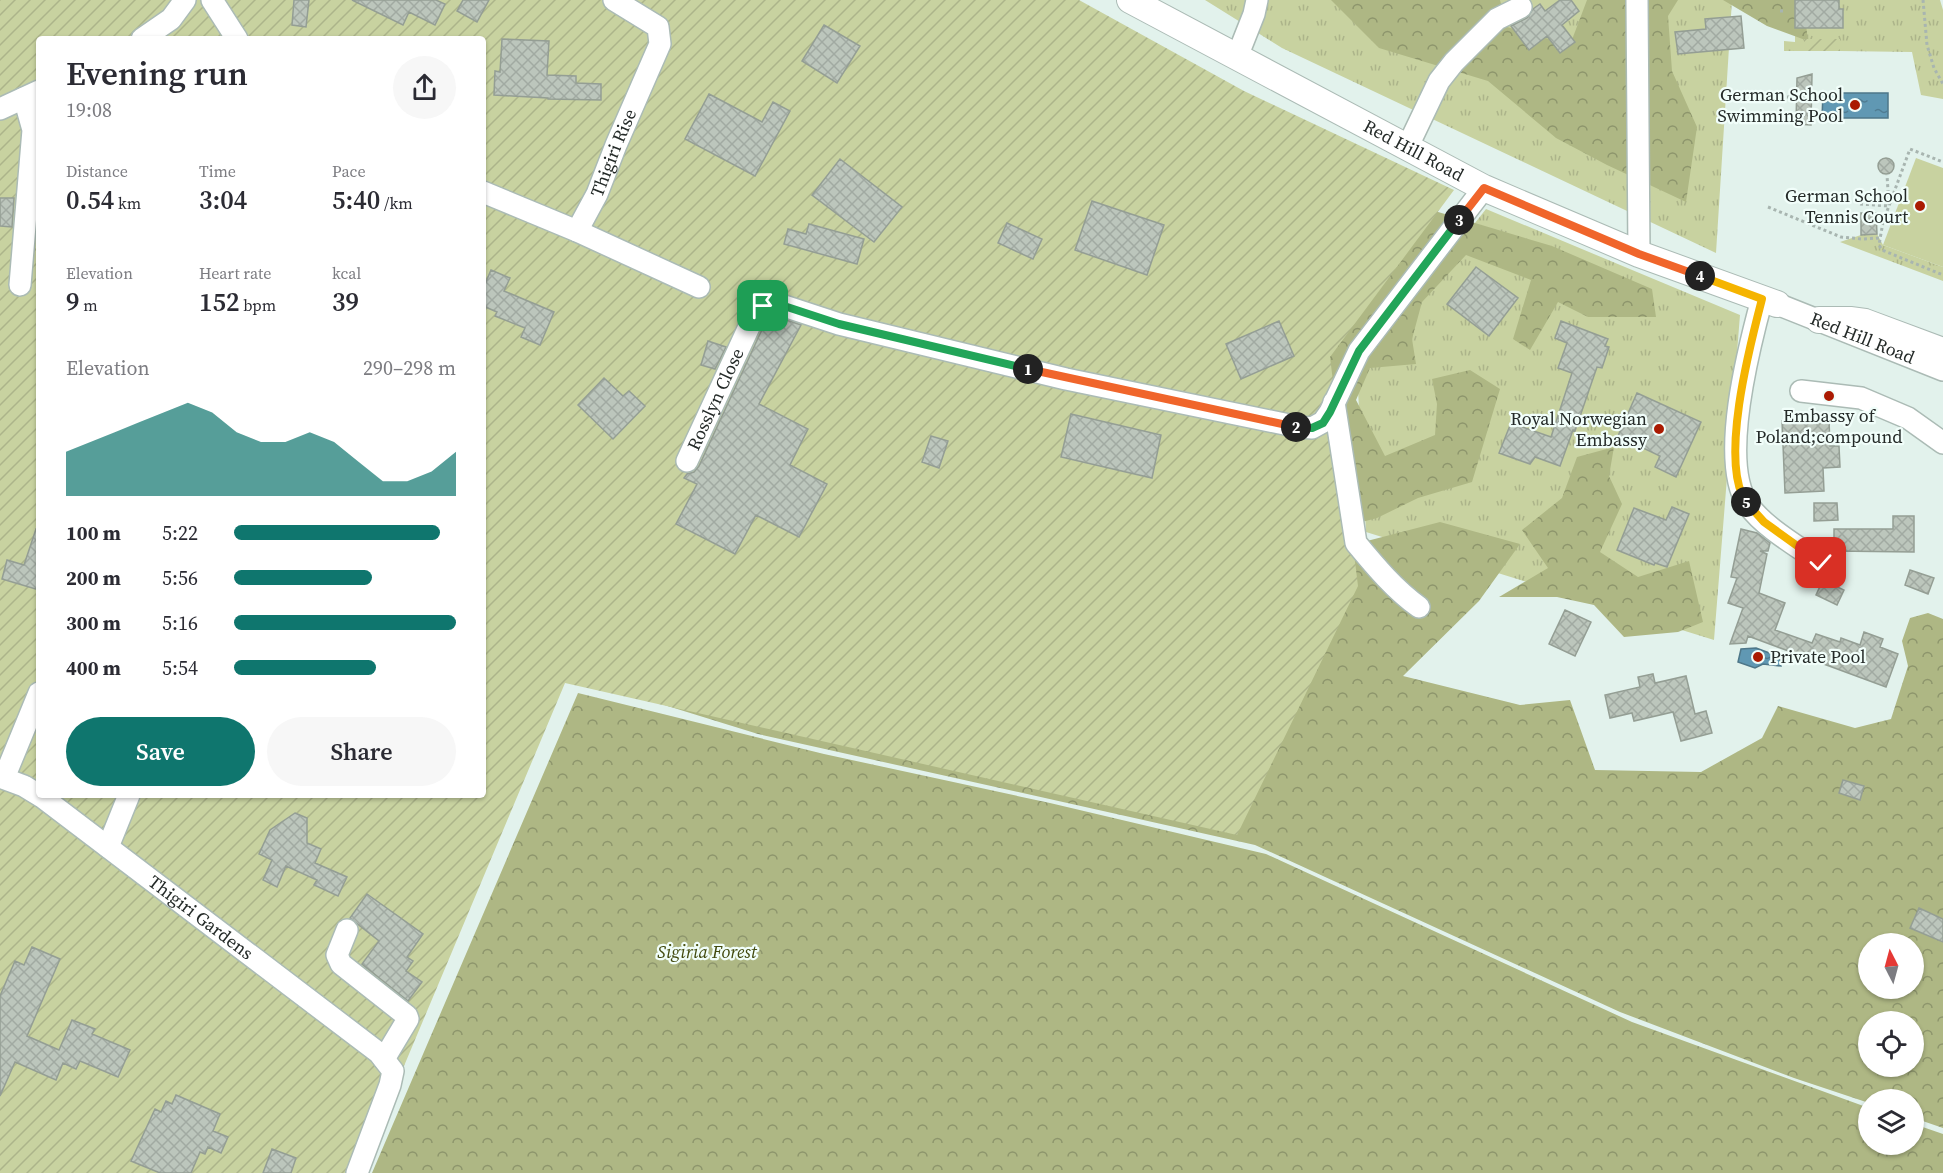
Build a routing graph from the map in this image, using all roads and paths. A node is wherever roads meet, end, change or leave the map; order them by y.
1 (184, 0) edge
2 (212, 0) edge
3 (614, 0) edge
4 (1130, 0) edge
5 (1257, 0) edge
6 (1637, 0) edge
7 (1923, 0) edge
8 (1521, 7) dead end
9 (1779, 11) dead end
10 (1785, 12) dead end
11 (146, 36) edge
12 (235, 36) edge
13 (1237, 57) junction
14 (1943, 84) edge
15 (31, 94) edge
16 (1775, 97) dead end
17 (1797, 97) dead end
18 (0, 109) edge
19 (1407, 148) junction
20 (1943, 162) edge
21 (1887, 175) dead end
22 (1484, 188) junction
23 (486, 193) edge
24 (1860, 204) dead end
25 (1889, 206) junction
26 (1768, 207) dead end
27 (1883, 222) junction
28 (1877, 224) dead end
29 (577, 231) junction
30 (1879, 238) junction
31 (1639, 254) junction
32 (1943, 275) edge
33 (20, 285) dead end
34 (699, 287) dead end
35 (1770, 301) junction
36 (1819, 320) junction
37 (1943, 351) edge
38 (1943, 370) edge
39 (1801, 392) dead end
40 (1334, 402) junction
41 (1943, 443) edge
42 (687, 461) dead end
43 (1821, 563) dead end
44 (1419, 607) dead end
45 (36, 700) edge
46 (2, 777) edge
47 (36, 793) edge
48 (43, 798) edge
49 (128, 798) edge
50 (108, 847) junction
51 (347, 930) dead end
52 (389, 1065) junction
53 (357, 1173) edge

1 - 11 street
2 - 12 street
3 - 29 street, Thigiri Rise
4 - 13 main road, Red Hill Road
5 - 13 street
6 - 31 street
7 - 14 path
8 - 19 street
9 - 10 path
13 - 19 main road, Red Hill Road
15 - 18 street
15 - 33 street
16 - 17 path
19 - 22 main road, Red Hill Road
20 - 25 path
21 - 25 path
22 - 31 main road, Red Hill Road
22 - 40 street, Rosslyn Close
23 - 29 street
24 - 25 path
25 - 27 path
26 - 30 path
27 - 28 path
27 - 30 path
29 - 34 street
30 - 32 path
31 - 35 main road, Red Hill Road
35 - 36 street, Red Hill Road
35 - 43 street
36 - 37 main road
36 - 38 street, Red Hill Road
39 - 41 street
40 - 42 street, Rosslyn Close
40 - 44 street
45 - 46 street
46 - 47 street, Thigiri Gardens
48 - 50 street, Thigiri Gardens
49 - 50 street
50 - 52 street, Thigiri Gardens
51 - 52 street
52 - 53 street

